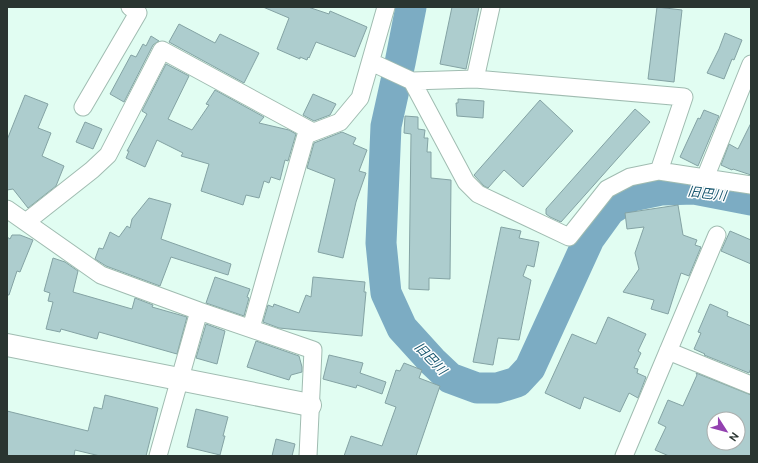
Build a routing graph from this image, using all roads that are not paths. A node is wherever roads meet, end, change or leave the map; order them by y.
1 (130, 7) edge
2 (386, 7) edge
3 (491, 7) edge
4 (370, 62) junction
5 (751, 64) edge
6 (475, 79) junction
7 (412, 81) junction
8 (83, 107) dead end
9 (314, 132) junction
10 (659, 171) junction
11 (705, 178) junction
12 (751, 185) edge
13 (7, 209) edge
14 (26, 222) junction
15 (716, 235) dead end
16 (199, 311) junction
17 (251, 328) junction
18 (7, 345) edge
19 (668, 351) junction
20 (179, 378) junction
21 (751, 385) edge
22 (310, 405) junction
23 (158, 456) edge
24 (308, 456) edge
25 (624, 456) edge

1 - 8 street
2 - 4 street
3 - 6 street
4 - 7 street
4 - 9 street
5 - 11 street
6 - 7 street
6 - 10 street
7 - 10 street
9 - 14 street
9 - 17 street
10 - 11 street
11 - 12 street
13 - 14 street
14 - 16 street
15 - 19 street
16 - 17 street
16 - 20 street
17 - 22 street
18 - 20 street
19 - 21 street
19 - 25 street
20 - 22 street
20 - 23 street
22 - 24 street

